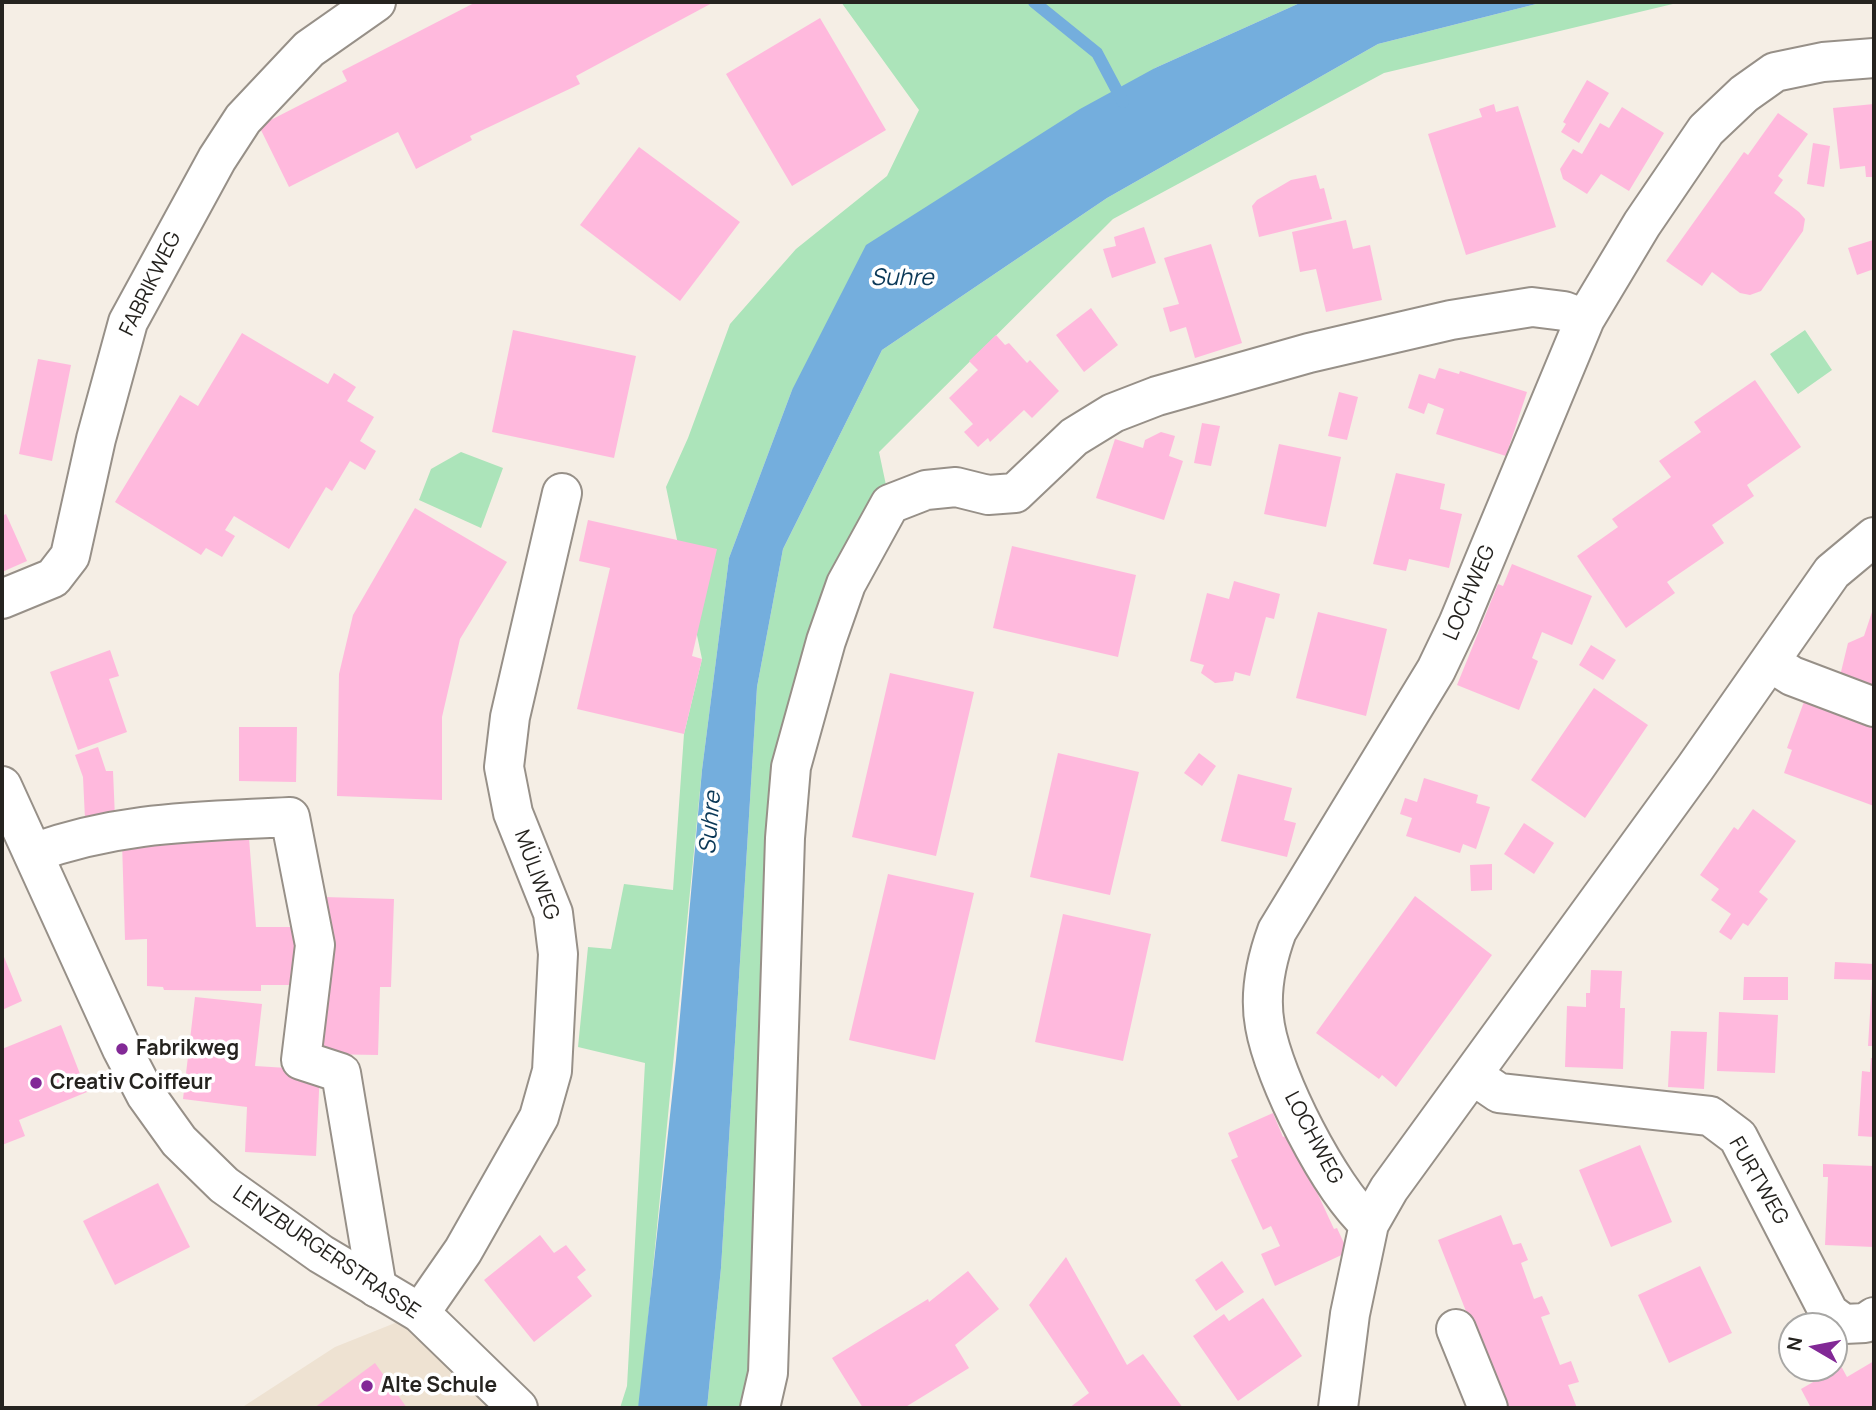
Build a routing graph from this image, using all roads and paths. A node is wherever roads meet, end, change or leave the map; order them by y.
1 (376, 2) edge
2 (1874, 58) edge
3 (1585, 319) junction
4 (562, 493) dead end
5 (1874, 537) edge
6 (2, 599) edge
7 (1770, 662) junction
8 (1874, 707) edge
9 (2, 786) edge
10 (33, 853) junction
11 (1474, 1076) junction
12 (1369, 1224) junction
13 (377, 1288) junction
14 (420, 1313) junction
15 (1874, 1317) edge
16 (1456, 1329) dead end
17 (518, 1408) edge
18 (760, 1408) edge
19 (1338, 1408) edge
20 (1488, 1408) edge

1 - 6 street, FABRIKWEG
2 - 3 street, LOCHWEG
3 - 12 street, LOCHWEG
3 - 18 street
4 - 14 street, MÜLIWEG
5 - 7 street
7 - 8 street
7 - 11 street
9 - 10 street, LENZBURGERSTRASSE
10 - 13 street, LENZBURGERSTRASSE
10 - 13 street
11 - 12 street
11 - 15 street, FURTWEG
12 - 19 street
13 - 14 street, LENZBURGERSTRASSE
14 - 17 street, LENZBURGERSTRASSE
16 - 20 street

